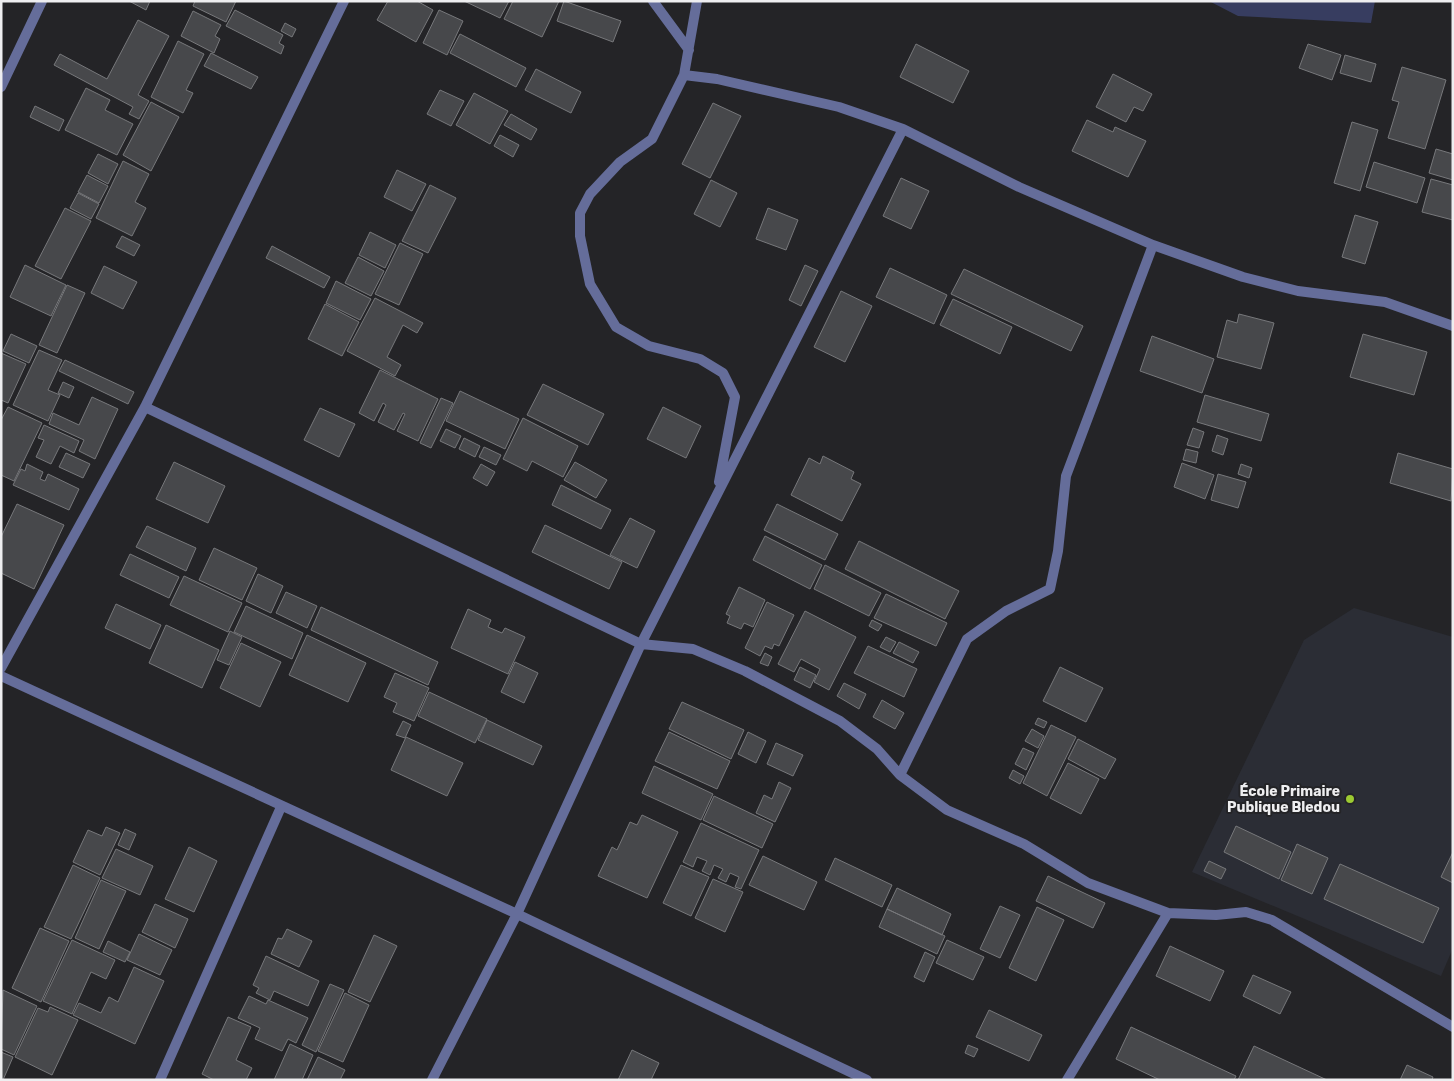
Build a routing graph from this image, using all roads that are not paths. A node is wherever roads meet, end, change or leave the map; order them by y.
1 (42, 1) edge
2 (344, 1) edge
3 (653, 1) edge
4 (697, 1) edge
5 (689, 50) junction
6 (684, 75) junction
7 (1, 87) edge
8 (903, 129) junction
9 (1153, 245) junction
10 (1453, 326) edge
11 (145, 407) junction
12 (717, 494) junction
13 (641, 644) junction
14 (1, 668) edge
15 (1, 676) edge
16 (900, 775) junction
17 (281, 807) junction
18 (1168, 913) junction
19 (517, 914) junction
20 (1453, 1027) edge
21 (160, 1080) edge
22 (432, 1080) edge
23 (867, 1080) edge
24 (1067, 1080) edge

1 - 7 street
2 - 11 street
3 - 5 street
4 - 5 street
5 - 6 street
6 - 8 street
6 - 12 street
8 - 9 street
8 - 12 street
9 - 10 street
9 - 16 street
11 - 13 street
11 - 14 street
12 - 13 street
13 - 16 street
13 - 19 street
15 - 17 street
16 - 18 street
17 - 19 street
17 - 21 street
18 - 20 street
18 - 24 street
19 - 22 street
19 - 23 street

